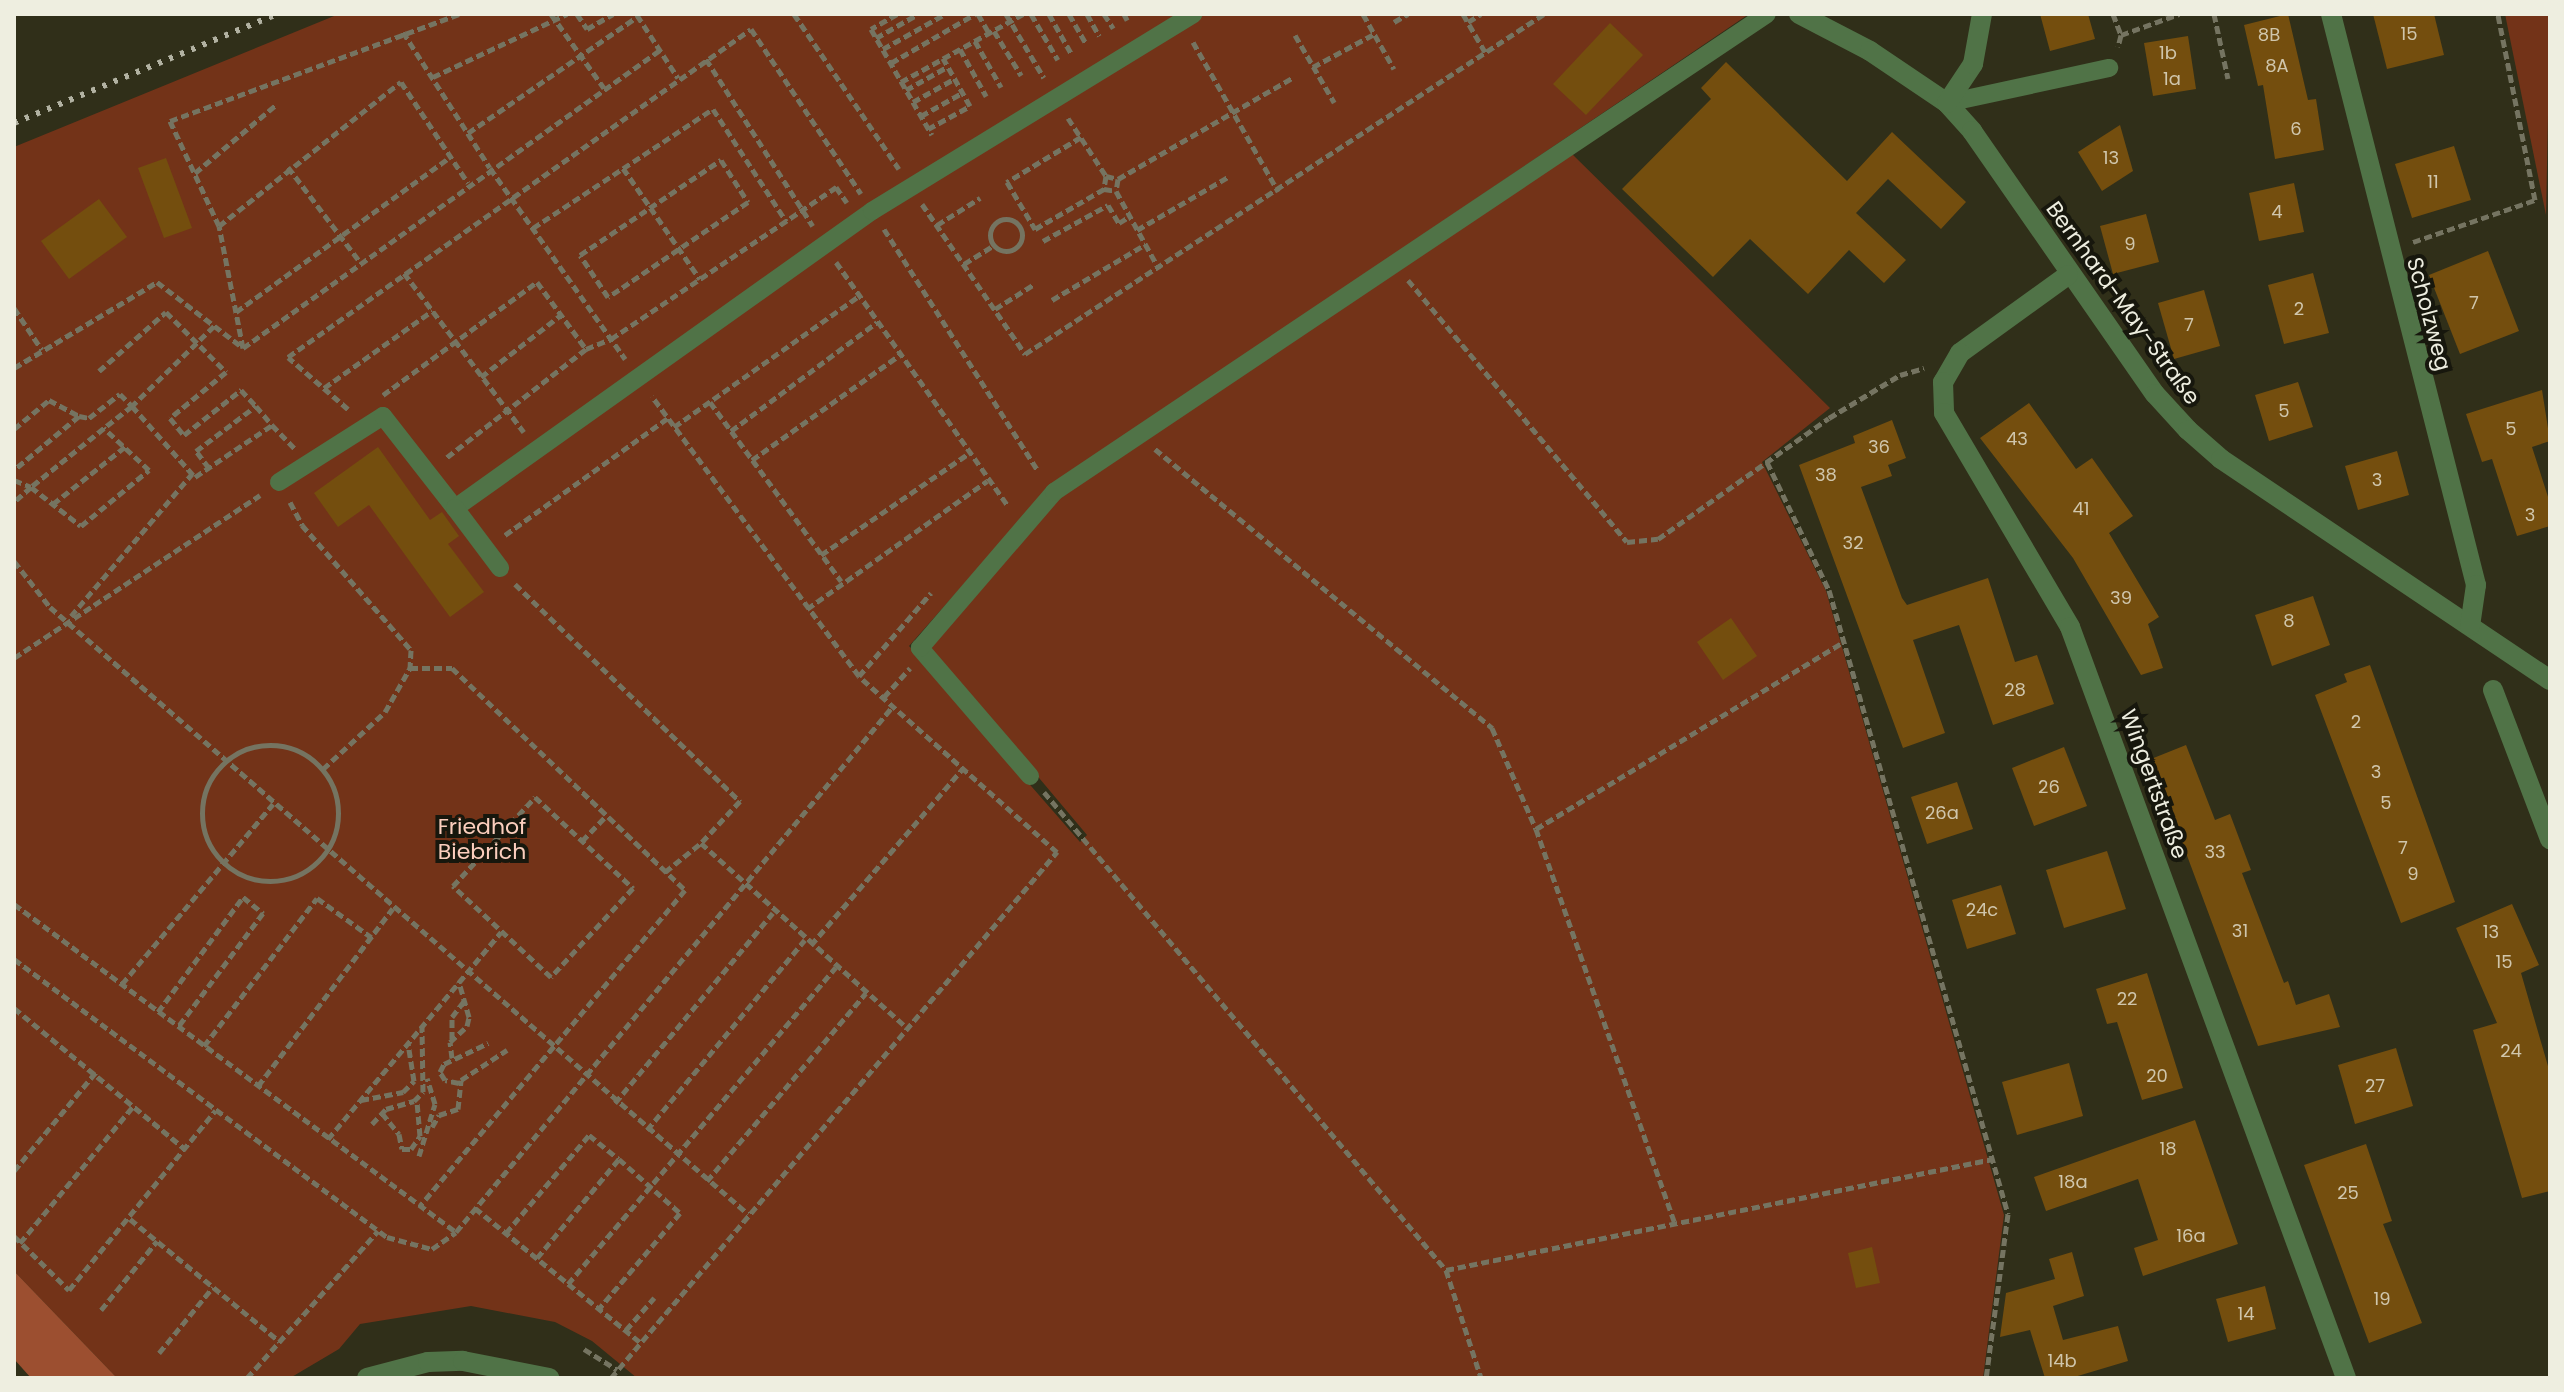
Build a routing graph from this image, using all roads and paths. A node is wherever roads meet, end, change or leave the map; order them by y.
1 (459, 14) edge
2 (551, 14) edge
3 (567, 14) edge
4 (577, 14) edge
5 (613, 14) edge
6 (794, 14) edge
7 (897, 14) edge
8 (918, 14) edge
9 (945, 14) edge
10 (976, 14) edge
11 (1006, 14) edge
12 (1023, 14) edge
13 (1031, 14) edge
14 (1049, 14) edge
15 (1069, 14) edge
16 (1087, 14) edge
17 (1104, 14) edge
18 (1363, 14) edge
19 (1408, 14) edge
20 (1463, 14) edge
21 (1481, 14) edge
22 (1544, 14) edge
23 (1767, 14) edge
24 (1799, 14) edge
25 (1982, 14) edge
26 (2113, 14) edge
27 (2179, 14) edge
28 (2214, 14) edge
29 (2331, 14) edge
30 (2498, 14) edge
31 (637, 15) edge
32 (1188, 18) edge
33 (555, 21) junction
34 (1010, 21) junction
35 (1394, 22) dead end
36 (1468, 22) junction
37 (1113, 28) dead end
38 (403, 32) junction
39 (992, 32) junction
40 (1374, 34) junction
41 (1295, 35) dead end
42 (2121, 35) junction
43 (1099, 36) dead end
44 (876, 38) junction
45 (975, 41) junction
46 (1086, 44) dead end
47 (883, 49) junction
48 (960, 49) junction
49 (660, 50) junction
50 (1485, 52) junction
51 (1071, 53) dead end
52 (581, 55) junction
53 (943, 58) junction
54 (706, 59) junction
55 (1058, 60) dead end
56 (891, 63) junction
57 (947, 67) junction
58 (1313, 67) junction
59 (2109, 68) joint
60 (1394, 69) dead end
61 (1021, 75) dead end
62 (433, 77) junction
63 (678, 78) junction
64 (1292, 78) dead end
65 (954, 79) junction
66 (2228, 79) dead end
67 (901, 82) junction
68 (1001, 87) dead end
69 (604, 88) junction
70 (906, 90) junction
71 (962, 93) junction
72 (986, 96) dead end
73 (1056, 99) junction
74 (913, 102) junction
75 (1334, 102) dead end
76 (1947, 103) junction
77 (277, 104) dead end
78 (1233, 111) junction
79 (921, 116) junction
80 (468, 133) junction
81 (1081, 137) junction
82 (450, 157) junction
83 (288, 167) junction
84 (490, 168) junction
85 (622, 168) junction
86 (195, 173) junction
87 (1106, 176) junction
88 (1228, 177) dead end
89 (1118, 179) junction
90 (468, 183) junction
91 (911, 187) junction
92 (1104, 189) junction
93 (1116, 191) junction
94 (1278, 191) junction
95 (512, 196) junction
96 (980, 198) dead end
97 (650, 207) junction
98 (803, 210) junction
99 (866, 215) junction
100 (1130, 216) junction
101 (786, 221) junction
102 (937, 225) junction
103 (219, 226) junction
104 (533, 228) junction
105 (1137, 230) junction
106 (340, 237) junction
107 (1043, 241) dead end
108 (1146, 244) junction
109 (824, 245) junction
110 (994, 245) junction
111 (679, 249) junction
112 (2387, 250) junction
113 (360, 262) junction
114 (964, 264) junction
115 (1394, 264) junction
116 (1159, 269) junction
117 (404, 273) junction
118 (2068, 275) junction
119 (700, 279) junction
120 (1033, 285) dead end
121 (859, 296) junction
122 (1052, 300) dead end
123 (14, 308) edge
124 (995, 309) junction
125 (432, 311) junction
126 (236, 312) junction
127 (561, 315) junction
128 (17, 318) edge
129 (877, 322) junction
130 (214, 326) junction
131 (611, 339) junction
132 (454, 342) junction
133 (197, 343) junction
134 (243, 348) junction
135 (586, 349) junction
136 (42, 350) junction
137 (900, 355) junction
138 (1949, 366) junction
139 (14, 368) edge
140 (99, 371) dead end
141 (481, 377) junction
142 (638, 377) junction
143 (324, 388) junction
144 (710, 402) junction
145 (132, 406) junction
146 (256, 406) junction
147 (507, 410) junction
148 (79, 416) junction
149 (383, 416) junction
150 (668, 418) junction
151 (272, 425) junction
152 (367, 426) junction
153 (674, 427) junction
154 (104, 428) junction
155 (14, 429) edge
156 (731, 431) junction
157 (1139, 435) junction
158 (126, 446) junction
159 (968, 454) junction
160 (752, 460) junction
161 (1767, 462) junction
162 (309, 463) junction
163 (209, 468) junction
164 (14, 470) edge
165 (428, 472) junction
166 (192, 474) junction
167 (1032, 478) dead end
168 (14, 480) edge
169 (987, 481) junction
170 (279, 482) junction
171 (31, 487) junction
172 (1016, 497) dead end
173 (14, 502) edge
174 (53, 504) junction
175 (1008, 506) junction
176 (455, 508) junction
177 (998, 517) dead end
178 (485, 550) junction
179 (821, 555) junction
180 (14, 561) edge
181 (500, 568) joint
182 (841, 581) junction
183 (938, 585) dead end
184 (807, 609) junction
185 (66, 621) junction
186 (2470, 626) junction
187 (1844, 642) junction
188 (924, 652) junction
189 (14, 658) edge
190 (410, 668) junction
191 (859, 676) junction
192 (2550, 680) edge
193 (2493, 690) dead end
194 (884, 697) junction
195 (893, 706) junction
196 (225, 761) junction
197 (963, 768) junction
198 (323, 769) junction
199 (1030, 776) joint
200 (273, 804) junction
201 (606, 816) junction
202 (1536, 829) junction
203 (2550, 839) edge
204 (582, 841) junction
205 (701, 843) junction
206 (328, 850) junction
207 (221, 861) junction
208 (665, 872) junction
209 (742, 885) junction
210 (14, 904) edge
211 (393, 908) junction
212 (773, 913) junction
213 (501, 932) junction
214 (371, 937) junction
215 (805, 940) junction
216 (811, 945) junction
217 (14, 959) edge
218 (836, 967) junction
219 (466, 973) junction
220 (459, 981) junction
221 (122, 985) junction
222 (866, 993) junction
223 (464, 1001) junction
224 (14, 1008) edge
225 (158, 1012) junction
226 (422, 1026) junction
227 (178, 1027) junction
228 (907, 1028) junction
229 (452, 1040) junction
230 (408, 1043) junction
231 (488, 1043) dead end
232 (204, 1046) junction
233 (554, 1049) junction
234 (507, 1050) dead end
235 (452, 1058) junction
236 (96, 1072) junction
237 (426, 1077) junction
238 (585, 1077) junction
239 (459, 1083) junction
240 (258, 1086) junction
241 (417, 1098) junction
242 (360, 1100) junction
243 (615, 1103) junction
244 (134, 1105) junction
245 (216, 1110) junction
246 (382, 1113) junction
247 (372, 1124) dead end
248 (432, 1127) junction
249 (647, 1130) junction
250 (328, 1139) junction
251 (185, 1149) junction
252 (676, 1154) junction
253 (419, 1156) dead end
254 (619, 1159) junction
255 (1993, 1159) junction
256 (14, 1171) edge
257 (707, 1181) junction
258 (650, 1185) junction
259 (420, 1206) junction
260 (475, 1208) junction
261 (748, 1214) junction
262 (130, 1219) junction
263 (1675, 1224) junction
264 (378, 1231) junction
265 (456, 1232) junction
266 (506, 1233) junction
267 (14, 1236) edge
268 (157, 1241) junction
269 (20, 1243) junction
270 (537, 1258) junction
271 (1446, 1270) junction
272 (568, 1284) junction
273 (213, 1287) junction
274 (654, 1298) dead end
275 (599, 1309) junction
276 (101, 1310) dead end
277 (625, 1330) junction
278 (279, 1341) junction
279 (640, 1342) junction
280 (584, 1349) dead end
281 (159, 1353) dead end
282 (617, 1370) junction
283 (247, 1378) edge
284 (367, 1378) edge
285 (549, 1378) edge
286 (611, 1378) edge
287 (1481, 1378) edge
288 (1986, 1378) edge
289 (2346, 1378) edge

1 - 38 path
2 - 33 path
3 - 33 path
4 - 5 path
6 - 91 path
7 - 44 path
8 - 44 path
9 - 47 path
10 - 39 path
10 - 56 path
11 - 34 path
12 - 34 path
13 - 55 path
14 - 51 path
15 - 46 path
16 - 43 path
17 - 37 path
18 - 40 path
19 - 35 path
20 - 36 path
21 - 36 path
22 - 50 path
23 - 115 lane
24 - 76 street, Bernhard-May-Straße
25 - 76 street
26 - 42 path
27 - 42 path
28 - 66 path
29 - 112 street, Scholzweg
30 - 112 path
31 - 49 path
31 - 52 path
32 - 73 lane
32 - 78 path
33 - 52 path
33 - 62 path
34 - 39 path
34 - 73 path
36 - 50 path
38 - 62 path
38 - 86 path
39 - 45 path
39 - 61 path
40 - 58 path
40 - 60 path
41 - 58 path
42 - 59 path
44 - 47 path
45 - 48 path
45 - 68 path
47 - 56 path
48 - 53 path
48 - 72 path
49 - 63 path
49 - 69 path
50 - 94 path
52 - 69 path
52 - 80 path
53 - 57 path
53 - 67 path
54 - 63 path
54 - 98 path
54 - 99 path
56 - 67 path
57 - 65 path
57 - 70 path
58 - 75 path
59 - 76 lane
62 - 80 path
63 - 95 path
64 - 78 path
65 - 71 path
65 - 74 path
67 - 70 path
69 - 84 path
70 - 74 path
71 - 79 path
71 - 79 path
73 - 81 path
73 - 91 lane
74 - 79 path
76 - 118 street, Bernhard-May-Straße
77 - 86 path
78 - 89 path
78 - 94 path
80 - 84 path
81 - 87 path
81 - 92 path
82 - 83 path
82 - 90 path
82 - 106 path
83 - 103 path
83 - 106 path
84 - 90 path
84 - 95 path
85 - 97 path
85 - 101 path
85 - 104 path
86 - 103 path
87 - 89 path
87 - 92 path
88 - 105 path
89 - 93 path
90 - 113 path
91 - 99 lane
91 - 102 path
92 - 93 path
93 - 100 path
94 - 116 path
95 - 104 path
95 - 117 path
96 - 102 path
97 - 111 path
97 - 111 path
97 - 111 path
98 - 99 path
98 - 101 path
98 - 109 path
99 - 109 lane
99 - 167 path
100 - 105 path
100 - 107 path
101 - 119 path
102 - 114 path
103 - 126 path
104 - 131 path
105 - 108 path
106 - 113 path
106 - 126 path
108 - 116 path
108 - 122 path
109 - 121 path
109 - 142 lane
110 - 110 path
110 - 114 path
111 - 119 path
112 - 186 street, Scholzweg
113 - 134 path
114 - 124 path
115 - 157 lane
115 - 161 path
116 - 124 path
117 - 125 path
117 - 143 path
118 - 138 street
118 - 186 street, Bernhard-May-Straße
119 - 131 path
120 - 124 path
121 - 129 path
121 - 144 path
123 - 128 path
125 - 132 path
125 - 143 path
126 - 134 path
127 - 132 path
127 - 135 path
127 - 141 path
128 - 136 path
129 - 137 path
129 - 156 path
130 - 133 path
130 - 134 path
130 - 136 path
131 - 135 path
131 - 142 path
132 - 141 path
132 - 149 path
133 - 140 path
133 - 145 path
133 - 146 path
135 - 147 path
136 - 139 path
137 - 159 path
137 - 160 path
138 - 161 path
138 - 289 street, Wingertstraße
141 - 147 path
142 - 150 path
142 - 176 lane
143 - 152 path
144 - 153 path
144 - 156 path
145 - 148 path
145 - 154 path
145 - 166 path
146 - 151 path
146 - 163 path
147 - 165 path
148 - 155 path
148 - 164 path
149 - 152 lane
149 - 165 lane
150 - 153 path
150 - 178 path
151 - 162 path
151 - 163 path
152 - 162 lane
153 - 184 path
154 - 158 path
154 - 171 path
156 - 160 path
157 - 188 lane
157 - 202 path
158 - 174 path
158 - 174 path
159 - 169 path
159 - 179 path
160 - 179 path
161 - 187 path
162 - 170 lane
163 - 166 path
165 - 176 lane
166 - 185 path
168 - 171 path
169 - 175 path
169 - 182 path
170 - 185 path
170 - 190 path
171 - 173 path
171 - 174 path
172 - 175 path
175 - 177 path
176 - 178 lane
178 - 181 lane
179 - 182 path
180 - 185 path
181 - 205 path
182 - 184 path
183 - 191 path
184 - 191 path
185 - 189 path
185 - 196 path
186 - 192 street, Bernhard-May-Straße
187 - 202 path
187 - 255 path
188 - 194 path
188 - 199 lane
190 - 198 path
190 - 201 path
191 - 194 path
193 - 203 street
194 - 195 path
195 - 197 path
195 - 209 path
196 - 198 path
196 - 200 path
196 - 207 path
197 - 216 path
197 - 228 path
198 - 206 path
199 - 271 path
200 - 206 path
200 - 207 path
201 - 204 path
201 - 208 path
202 - 263 path
204 - 213 path
204 - 213 path
205 - 208 path
205 - 209 path
206 - 207 path
206 - 211 path
207 - 221 path
208 - 233 path
209 - 212 path
209 - 238 path
210 - 221 path
211 - 214 path
211 - 219 path
212 - 215 path
212 - 243 path
213 - 219 path
214 - 232 path
214 - 240 path
215 - 216 path
215 - 249 path
216 - 218 path
217 - 245 path
218 - 222 path
218 - 252 path
219 - 220 path
219 - 233 path
220 - 223 path
220 - 226 path
221 - 225 path
222 - 228 path
222 - 257 path
223 - 229 path
223 - 229 path
224 - 236 path
225 - 227 path
225 - 227 path
226 - 230 path
226 - 237 path
227 - 232 path
228 - 261 path
229 - 235 path
230 - 242 path
230 - 242 path
231 - 235 path
232 - 240 path
233 - 238 path
233 - 259 path
234 - 239 path
235 - 239 path
236 - 244 path
236 - 256 path
237 - 241 path
237 - 248 path
238 - 243 path
238 - 260 path
239 - 248 path
240 - 250 path
241 - 246 path
241 - 246 path
242 - 250 path
243 - 249 path
244 - 251 path
244 - 269 path
245 - 251 path
245 - 264 path
246 - 247 path
248 - 253 path
249 - 252 path
250 - 259 path
251 - 262 path
252 - 257 path
252 - 258 path
254 - 258 path
254 - 266 path
254 - 270 path
255 - 263 path
255 - 288 path
257 - 261 path
258 - 272 path
258 - 275 path
259 - 265 path
260 - 265 path
260 - 266 path
261 - 279 path
262 - 268 path
262 - 269 path
263 - 271 path
264 - 265 path
264 - 278 path
266 - 270 path
267 - 269 path
268 - 273 path
268 - 276 path
270 - 272 path
271 - 287 path
272 - 275 path
273 - 278 path
273 - 281 path
274 - 277 path
275 - 277 path
277 - 279 path
278 - 283 path
279 - 282 path
280 - 282 path
282 - 286 path
284 - 285 street

